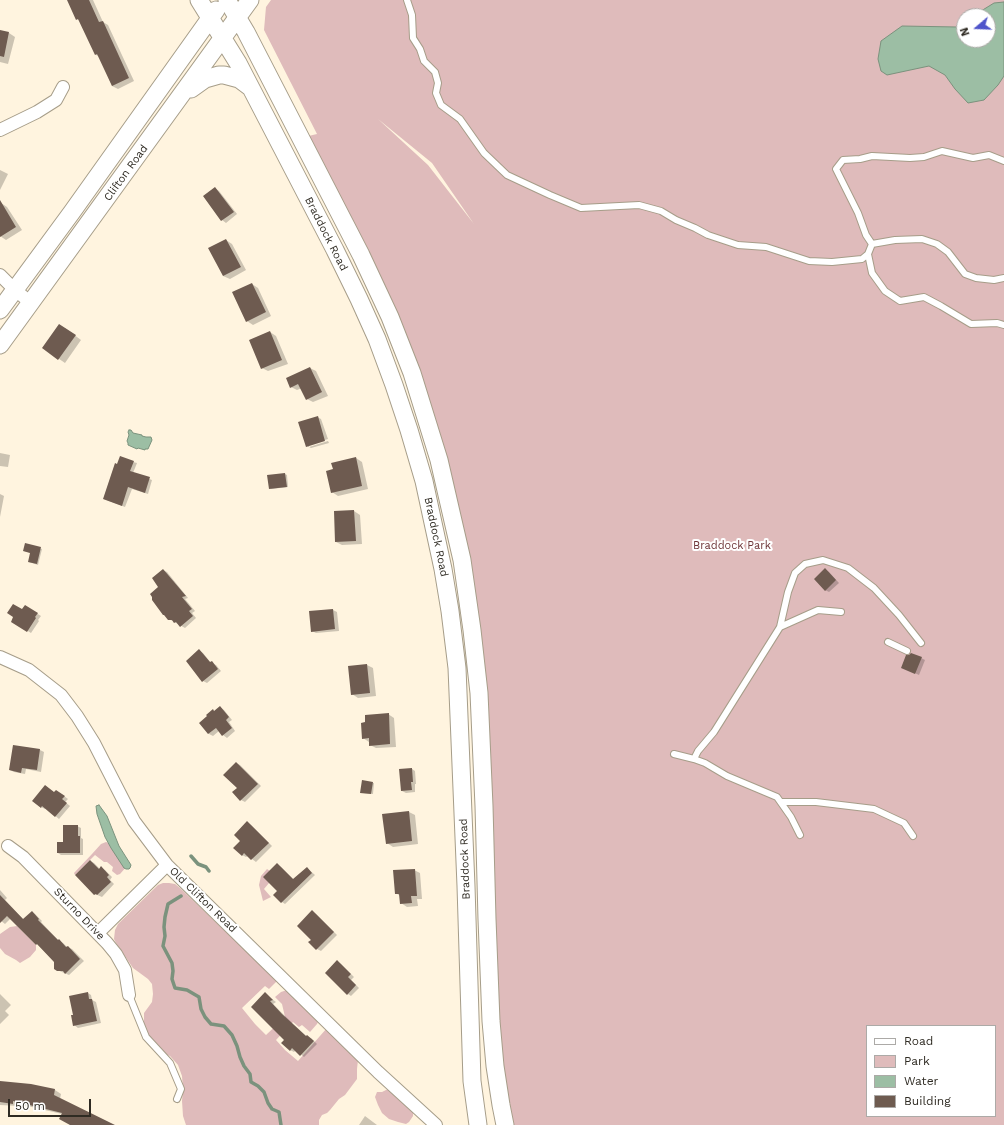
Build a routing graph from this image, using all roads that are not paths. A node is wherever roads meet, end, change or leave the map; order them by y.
1 (199, 0) edge
2 (223, 0) edge
3 (227, 0) edge
4 (250, 0) edge
5 (407, 0) edge
6 (237, 17) junction
7 (210, 18) junction
8 (223, 38) junction
9 (63, 87) dead end
10 (251, 89) junction
11 (176, 103) junction
12 (0, 130) edge
13 (1004, 161) edge
14 (872, 244) junction
15 (868, 254) junction
16 (0, 276) edge
17 (1004, 278) edge
18 (14, 290) junction
19 (31, 303) junction
20 (0, 310) edge
21 (1004, 325) edge
22 (0, 345) edge
23 (841, 612) dead end
24 (780, 627) junction
25 (888, 642) dead end
26 (921, 643) dead end
27 (907, 651) dead end
28 (0, 657) edge
29 (674, 754) dead end
30 (694, 758) junction
31 (781, 802) junction
32 (800, 835) dead end
33 (914, 836) dead end
34 (8, 846) dead end
35 (167, 865) junction
36 (98, 933) junction
37 (129, 995) joint
38 (177, 1099) dead end
39 (436, 1125) edge
40 (478, 1125) edge
41 (505, 1125) edge

1 - 7 main road, Braddock Road
2 - 7 main road, Clifton Road
3 - 6 main road, Braddock Road
4 - 6 main road, Clifton Road
5 - 15 lane
6 - 8 main road, Clifton Road
6 - 41 main road, Braddock Road
7 - 8 main road, Braddock Road
7 - 18 main road, Clifton Road
8 - 10 main road, Braddock Road
8 - 11 main road, Clifton Road
9 - 12 street
10 - 11 main road
10 - 40 main road, Braddock Road
11 - 19 main road, Clifton Road
13 - 14 lane
14 - 15 lane
14 - 17 lane
15 - 21 lane
16 - 18 street
18 - 19 street
18 - 20 main road, Clifton Road
19 - 22 main road, Clifton Road
23 - 24 lane
24 - 26 lane
24 - 30 lane
25 - 27 lane
28 - 35 street, Old Clifton Road
29 - 30 lane
30 - 31 lane
31 - 32 lane
31 - 33 lane
34 - 36 street, Sturno Drive
35 - 36 street
35 - 39 street, Old Clifton Road
36 - 37 street, Sturno Drive
37 - 38 lane

